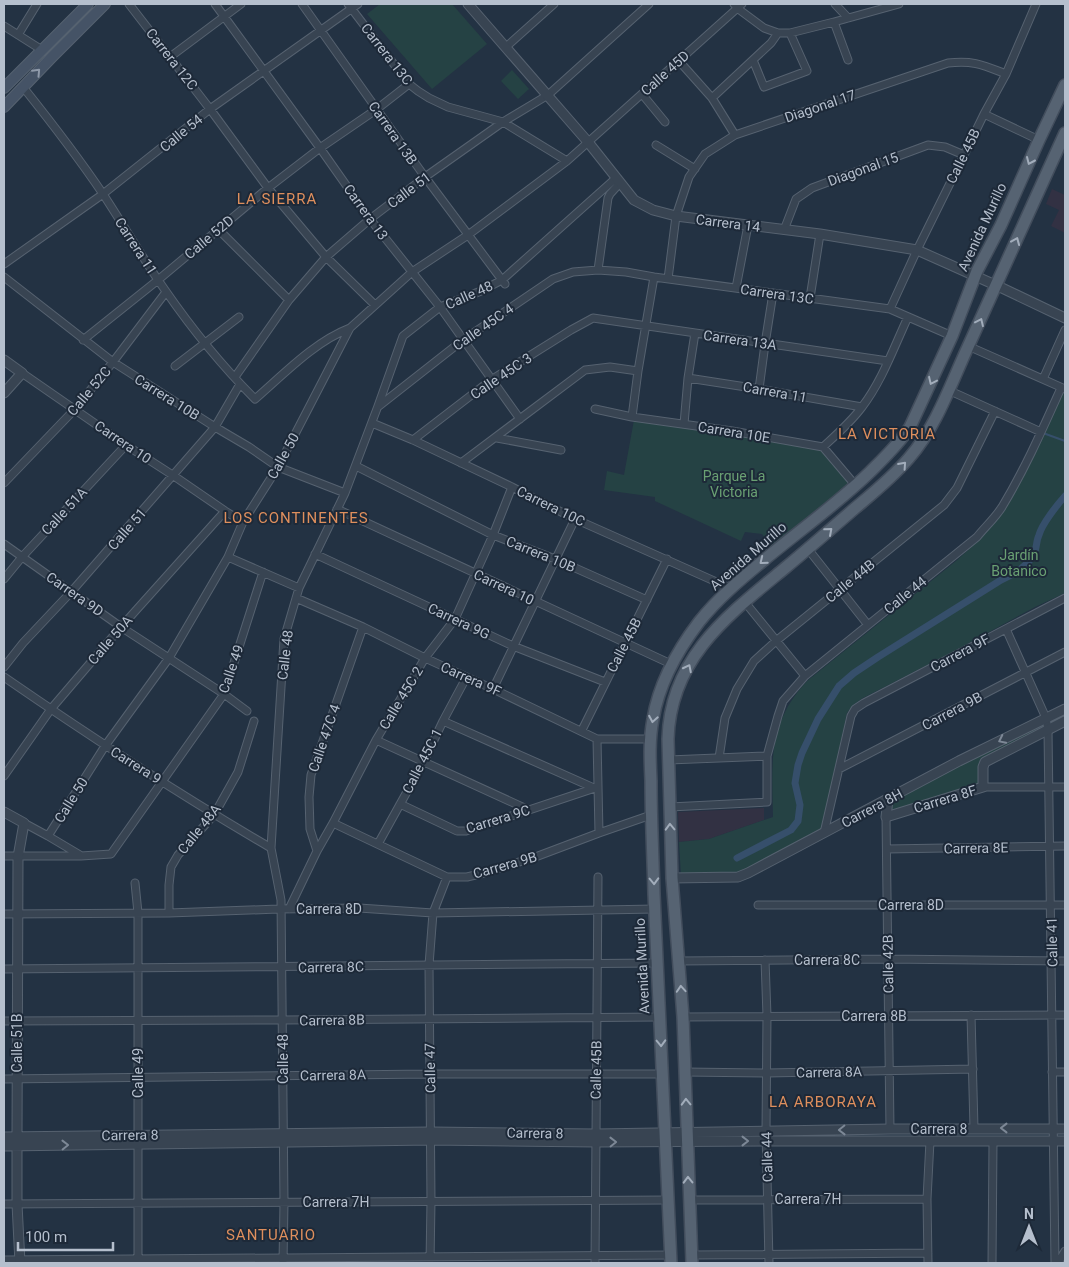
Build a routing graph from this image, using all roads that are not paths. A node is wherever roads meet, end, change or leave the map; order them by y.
1 (36, 4) edge
2 (88, 4) edge
3 (105, 4) edge
4 (129, 4) edge
5 (215, 4) edge
6 (240, 4) edge
7 (302, 4) edge
8 (358, 4) edge
9 (468, 4) edge
10 (554, 4) edge
11 (649, 4) edge
12 (835, 4) edge
13 (899, 4) edge
14 (1036, 4) edge
15 (738, 5) edge
16 (350, 6) edge
17 (224, 15) junction
18 (848, 18) junction
19 (834, 22) junction
20 (4, 26) edge
21 (320, 30) junction
22 (778, 33) junction
23 (790, 33) junction
24 (18, 35) junction
25 (506, 47) junction
26 (42, 50) junction
27 (170, 57) junction
28 (753, 60) junction
29 (848, 60) dead end
30 (679, 61) junction
31 (264, 71) junction
32 (1006, 74) junction
33 (409, 84) junction
34 (1065, 85) edge
35 (23, 87) junction
36 (4, 88) edge
37 (642, 94) junction
38 (548, 96) junction
39 (712, 98) junction
40 (4, 107) edge
41 (210, 109) junction
42 (377, 109) junction
43 (984, 114) junction
44 (503, 122) junction
45 (665, 122) dead end
46 (1065, 133) edge
47 (735, 135) junction
48 (1039, 140) junction
49 (588, 142) junction
50 (656, 146) dead end
51 (320, 148) junction
52 (1062, 149) edge
53 (964, 155) junction
54 (567, 161) junction
55 (694, 169) junction
56 (425, 177) junction
57 (618, 180) junction
58 (268, 188) junction
59 (103, 194) junction
60 (610, 194) junction
61 (629, 194) junction
62 (676, 216) junction
63 (370, 219) junction
64 (748, 225) junction
65 (218, 229) junction
66 (784, 230) junction
67 (820, 234) junction
68 (468, 236) junction
69 (917, 250) junction
70 (326, 257) junction
71 (4, 264) edge
72 (598, 270) junction
73 (412, 272) junction
74 (975, 276) junction
75 (4, 277) edge
76 (654, 277) junction
77 (668, 279) junction
78 (158, 280) junction
79 (504, 282) junction
80 (997, 286) junction
81 (736, 288) junction
82 (166, 292) junction
83 (772, 293) junction
84 (810, 298) junction
85 (289, 300) junction
86 (375, 305) junction
87 (440, 307) junction
88 (890, 309) junction
89 (908, 316) junction
90 (239, 317) dead end
91 (593, 318) joint
92 (1065, 318) edge
93 (646, 326) junction
94 (350, 328) junction
95 (1065, 330) edge
96 (695, 333) junction
97 (952, 336) junction
98 (83, 340) junction
99 (463, 340) junction
100 (205, 342) junction
101 (765, 344) junction
102 (968, 346) junction
103 (4, 360) edge
104 (888, 361) junction
105 (113, 362) junction
106 (175, 366) dead end
107 (638, 371) junction
108 (22, 373) junction
109 (235, 377) junction
110 (688, 378) junction
111 (1043, 379) junction
112 (491, 380) junction
113 (240, 384) junction
114 (759, 389) junction
115 (1063, 389) edge
116 (948, 390) junction
117 (4, 393) edge
118 (378, 406) junction
119 (862, 407) junction
120 (75, 409) junction
121 (595, 409) dead end
122 (995, 411) junction
123 (632, 416) junction
124 (520, 419) junction
125 (372, 423) junction
126 (684, 424) junction
127 (215, 427) junction
128 (1041, 432) junction
129 (497, 438) junction
130 (413, 440) junction
131 (126, 445) junction
132 (823, 447) junction
133 (561, 450) dead end
134 (462, 463) junction
135 (356, 466) junction
136 (278, 467) junction
137 (174, 476) junction
138 (4, 482) edge
139 (856, 486) junction
140 (512, 487) junction
141 (346, 492) junction
142 (337, 509) junction
143 (225, 512) junction
144 (575, 519) junction
145 (243, 522) junction
146 (493, 535) junction
147 (4, 544) edge
148 (808, 549) junction
149 (315, 554) junction
150 (22, 557) junction
151 (228, 557) junction
152 (555, 559) junction
153 (667, 559) junction
154 (263, 572) junction
155 (476, 574) junction
156 (4, 579) edge
157 (299, 588) junction
158 (730, 588) junction
159 (840, 589) junction
160 (72, 592) junction
161 (296, 598) junction
162 (647, 600) junction
163 (535, 601) junction
164 (1064, 601) edge
165 (744, 602) junction
166 (455, 619) junction
167 (868, 625) junction
168 (121, 627) junction
169 (363, 627) junction
170 (1006, 629) junction
171 (776, 641) junction
172 (625, 643) junction
173 (513, 646) junction
174 (1065, 652) edge
175 (169, 658) junction
176 (425, 658) junction
177 (671, 664) junction
178 (4, 667) edge
179 (1025, 672) junction
180 (805, 676) junction
181 (4, 677) edge
182 (466, 678) junction
183 (606, 682) junction
184 (492, 689) junction
185 (224, 694) junction
186 (1065, 708) edge
187 (51, 709) junction
188 (247, 711) dead end
189 (1046, 718) junction
190 (254, 721) dead end
191 (443, 721) junction
192 (1065, 721) edge
193 (582, 730) junction
194 (1048, 730) junction
195 (597, 739) junction
196 (650, 739) junction
197 (376, 740) junction
198 (104, 746) junction
199 (767, 756) junction
200 (719, 758) junction
201 (669, 760) junction
202 (424, 761) junction
203 (839, 770) junction
204 (4, 776) edge
205 (162, 781) junction
206 (983, 787) junction
207 (1050, 787) junction
208 (1065, 787) edge
209 (596, 788) junction
210 (888, 800) junction
211 (400, 804) junction
212 (670, 806) junction
213 (529, 810) junction
214 (4, 812) edge
215 (214, 815) junction
216 (651, 815) junction
217 (886, 817) junction
218 (24, 823) junction
219 (333, 823) junction
220 (599, 833) junction
221 (824, 833) junction
222 (48, 836) junction
223 (378, 844) junction
224 (1050, 846) junction
225 (1065, 846) edge
226 (272, 848) junction
227 (887, 850) junction
228 (317, 851) junction
229 (4, 856) edge
230 (18, 856) junction
231 (81, 856) junction
232 (447, 876) junction
233 (598, 876) dead end
234 (672, 878) junction
235 (135, 883) dead end
236 (758, 905) dead end
237 (887, 905) junction
238 (1051, 905) junction
239 (1065, 905) edge
240 (281, 909) junction
241 (289, 909) junction
242 (655, 909) junction
243 (598, 910) junction
244 (433, 912) junction
245 (138, 913) junction
246 (169, 913) junction
247 (4, 914) edge
248 (18, 914) junction
249 (888, 959) junction
250 (765, 960) junction
251 (679, 961) junction
252 (1052, 961) junction
253 (1065, 961) edge
254 (657, 963) junction
255 (598, 964) junction
256 (429, 965) junction
257 (138, 968) junction
258 (282, 968) junction
259 (4, 969) edge
260 (17, 970) junction
261 (971, 1015) junction
262 (1053, 1015) junction
263 (1065, 1015) edge
264 (767, 1016) junction
265 (888, 1016) junction
266 (660, 1017) junction
267 (683, 1017) junction
268 (597, 1018) junction
269 (429, 1019) junction
270 (283, 1020) junction
271 (4, 1021) edge
272 (17, 1021) junction
273 (138, 1021) junction
274 (973, 1069) junction
275 (889, 1071) junction
276 (686, 1072) junction
277 (1052, 1072) junction
278 (1065, 1072) edge
279 (767, 1073) junction
280 (430, 1074) junction
281 (662, 1074) junction
282 (596, 1075) junction
283 (283, 1076) junction
284 (138, 1078) junction
285 (4, 1079) edge
286 (17, 1079) junction
287 (974, 1128) junction
288 (1053, 1128) junction
289 (1065, 1128) edge
290 (890, 1129) junction
291 (431, 1136) junction
292 (687, 1136) junction
293 (767, 1136) junction
294 (4, 1137) edge
295 (664, 1137) junction
296 (284, 1138) junction
297 (596, 1138) junction
298 (138, 1139) junction
299 (17, 1141) junction
300 (930, 1141) junction
301 (1054, 1141) junction
302 (1065, 1141) edge
303 (992, 1142) junction
304 (4, 1146) edge
305 (927, 1198) junction
306 (769, 1199) junction
307 (668, 1200) junction
308 (689, 1200) junction
309 (431, 1201) junction
310 (595, 1201) junction
311 (284, 1202) junction
312 (138, 1203) junction
313 (4, 1204) edge
314 (17, 1204) junction
315 (1065, 1250) edge
316 (928, 1253) junction
317 (769, 1254) junction
318 (595, 1255) junction
319 (671, 1259) edge
320 (692, 1259) edge
321 (4, 1260) edge
322 (430, 1260) edge
323 (138, 1261) edge
324 (20, 1262) edge
325 (284, 1262) edge
326 (595, 1263) edge
327 (769, 1263) edge
328 (928, 1263) edge
329 (992, 1263) edge
330 (1059, 1263) edge

1 - 24 street
2 - 26 main road
35 -> 3 main road
4 - 27 street, Carrera 12C
5 - 17 street, Carrera 13
6 - 17 street
7 - 21 street, Carrera 13B
8 - 16 street, Calle 54
9 - 25 street, Carrera 14
10 - 25 street
11 - 38 street, Calle 51
12 - 18 street
13 - 18 street
14 - 32 street, Calle 45B
15 - 22 street
15 - 30 street, Calle 45D
16 - 21 street, Calle 54
16 - 33 street, Carrera 13C
17 - 27 street
17 - 31 street, Carrera 13
18 - 19 street
19 - 23 street
19 - 29 street
20 - 24 street
21 - 31 street, Calle 54
21 - 42 street, Carrera 13B
22 - 23 street
22 - 28 street
23 - 28 street
24 - 26 street
25 - 38 street, Carrera 14
26 - 36 main road
27 - 41 street, Carrera 12C
28 - 39 street
30 - 37 street, Calle 45D
30 - 39 street
31 - 41 street, Calle 54
31 - 51 street, Carrera 13
32 - 43 street, Calle 45B
32 - 47 street, Diagonal 17
33 - 42 street, Calle 52D
33 - 44 street, Carrera 13C
34 - 48 main road, Avenida Murillo
35 - 40 main road
35 - 59 street, Carrera 11
37 - 45 street
37 - 49 street, Calle 45D
38 - 44 street, Calle 51
38 - 49 street, Carrera 14
39 - 47 street
41 - 58 street, Carrera 12C
41 - 59 street, Calle 54
42 - 51 street, Calle 52D
42 - 56 street, Carrera 13B
43 - 48 street
43 - 53 street, Calle 45B
44 - 54 street, Carrera 13C
44 - 56 street, Calle 51
46 - 52 main road
47 - 55 street, Diagonal 17
48 -> 74 main road, Avenida Murillo
49 - 54 street, Calle 50
49 - 57 street, Carrera 14
50 - 55 street
51 - 58 street, Calle 52D
51 - 63 street, Carrera 13
80 -> 52 main road
53 - 66 street, Diagonal 15
53 - 69 street, Calle 45B
54 - 68 street, Calle 50
55 - 62 street, Diagonal 17
56 - 63 street, Calle 51
56 - 68 street, Carrera 13B
57 - 60 street
57 - 61 street, Carrera 14
57 - 79 street, Calle 48
58 - 65 street, Calle 52D
58 - 70 street, Carrera 12C
59 - 71 street, Calle 54
59 - 78 street, Carrera 11
60 - 61 street
60 - 72 street
61 - 62 street, Carrera 14
62 - 64 street, Carrera 14
62 - 77 street, Diagonal 17
63 - 70 street, Calle 51
63 - 73 street, Carrera 13
64 - 66 street, Carrera 14
64 - 81 street
65 - 78 street, Calle 52D
65 - 85 street
66 - 67 street, Carrera 14
67 - 69 street, Carrera 14
67 - 84 street
68 - 73 street, Calle 50
68 - 79 street, Carrera 13B
69 - 74 street, Carrera 14
69 - 88 street, Calle 45B
70 - 85 street, Calle 51
70 - 86 street, Carrera 12C
72 - 76 street, Carrera 13C
72 - 99 street, Calle 45C 4
73 - 86 street, Calle 50
73 - 87 street, Carrera 13
74 - 80 street, Carrera 14
74 - 97 main road, Avenida Murillo
75 - 98 street, Carrera 10B
76 - 77 street, Carrera 13C
76 - 93 street
77 - 81 street, Carrera 13C
78 - 82 street, Carrera 11
78 - 98 street, Calle 52D
79 - 87 street, Calle 48
80 - 92 street, Carrera 14
102 -> 80 main road
81 - 83 street, Carrera 13C
82 - 100 street, Carrera 11
82 - 105 street, Calle 52C
83 - 84 street, Carrera 13C
83 - 101 street
84 - 88 street, Carrera 13C
85 - 109 street, Calle 51
86 - 94 street, Calle 50
87 - 99 street, Carrera 13
87 - 118 street, Calle 48
88 - 89 street, Carrera 13C
89 - 97 street, Carrera 13C
89 - 104 street
90 - 100 street
91 - 93 street, Carrera 13A
91 - 112 street, Calle 45C 3
93 - 96 street, Carrera 13A
93 - 107 street
94 - 113 street, Carrera 11
94 - 136 street, Calle 50
95 - 111 street
96 - 101 street, Carrera 13A
96 - 110 street
97 -> 139 main road, Avenida Murillo
98 - 105 street, Carrera 10B
99 - 112 street, Carrera 13
99 - 118 street, Calle 45C 4
100 - 106 street
100 - 109 street, Carrera 11
101 - 104 street, Carrera 13A
101 - 114 street
102 - 111 street
102 - 116 main road
103 - 108 street, Carrera 10
104 - 119 street
105 - 120 street, Calle 52C
105 - 127 street, Carrera 10B
107 - 123 street
107 - 124 street
108 - 117 street
108 - 120 street, Carrera 10
109 - 113 street, Carrera 11
110 - 114 street, Carrera 11
110 - 126 street
111 - 115 street
112 - 124 street, Carrera 13
112 - 130 street, Calle 45C 3
113 - 127 street, Calle 51
114 - 119 street, Carrera 11
115 - 128 street, Calle 44
116 - 122 street
148 -> 116 main road
118 - 125 street, Calle 48
119 - 132 street
120 - 131 street, Carrera 10
120 - 138 street, Calle 52C
121 - 123 street, Carrera 10E
122 - 128 street
122 - 159 street, Calle 44B
123 - 126 street, Carrera 10E
124 - 129 street
125 - 130 street, Carrera 10C
125 - 135 street, Calle 48
126 - 132 street, Carrera 10E
127 - 136 street, Carrera 10B
127 - 137 street, Calle 51
128 - 167 street, Calle 44
129 - 133 street
129 - 134 street
130 - 134 street, Carrera 10C
131 - 137 street, Carrera 10
131 - 150 street, Calle 51A
132 - 139 street
134 - 140 street, Carrera 10C
135 - 141 street, Calle 48
135 - 146 street, Carrera 10B
136 - 141 street, Carrera 10B
136 - 145 street, Calle 50
137 - 143 street, Carrera 10
137 - 160 street, Calle 51
139 -> 158 main road, Avenida Murillo
140 - 144 street, Carrera 10C
140 - 146 street, Calle 45C 2
141 - 142 street, Calle 48
142 - 149 street, Calle 48
142 - 155 street, Carrera 10
143 - 145 street, Carrera 10
143 - 168 street, Calle 50A
144 - 152 street
144 - 153 street, Carrera 10C
145 - 151 street, Calle 50
146 - 152 street, Carrera 10B
146 - 155 street, Calle 45C 2
147 - 150 street, Carrera 9D
148 - 159 street
148 - 165 main road
149 - 157 street, Calle 48
149 - 166 street, Carrera 9G
150 - 156 street, Calle 51A
150 - 160 street, Carrera 9D
151 - 154 street
151 - 175 street, Calle 50
152 - 162 street, Carrera 10B
152 - 163 street
153 - 158 street, Carrera 10C
153 - 162 street, Calle 45B
154 - 157 street
154 - 185 street, Calle 49
155 - 163 street, Carrera 10
155 - 166 street, Calle 45C 2
157 - 161 street, Calle 48
158 - 177 main road, Avenida Murillo
159 - 167 street
159 - 171 street, Calle 44B
160 - 168 street, Carrera 9D
160 - 178 street, Calle 51
161 - 169 street, Carrera 9F
161 - 226 street, Calle 48
162 - 172 street, Calle 45B
163 - 172 street, Carrera 10
163 - 173 street
164 - 170 street, Carrera 9F
165 - 171 street
201 -> 165 main road
166 - 173 street, Carrera 9G
166 - 176 street, Calle 45C 2
167 - 180 street, Calle 44
168 - 175 street, Carrera 9D
168 - 187 street, Calle 50A
169 - 176 street, Carrera 9F
169 - 228 street, Calle 47C 4
170 - 179 street, Calle 41
170 - 203 street, Carrera 9F
171 - 180 street
171 - 200 street, Calle 44B
172 - 177 street, Carrera 10
172 - 183 street, Calle 45B
173 - 183 street, Carrera 9G
173 - 184 street
174 - 179 street, Carrera 9B
175 - 185 street, Carrera 9D
175 - 198 street, Calle 50
176 - 182 street, Carrera 9F
176 - 197 street, Calle 45C 2
177 -> 196 main road, Avenida Murillo
179 - 189 street, Calle 41
179 - 203 street, Carrera 9B
180 - 199 street, Calle 44
181 - 187 street, Carrera 9
182 - 184 street, Carrera 9F
182 - 191 street, Calle 45C 1
183 - 193 street, Calle 45B
184 - 193 street, Carrera 9F
185 - 188 street, Carrera 9D
185 - 205 street, Calle 49
186 - 189 street, Carrera 8H
187 - 198 street, Carrera 9
187 - 204 street, Calle 50A
189 - 194 street, Calle 41
189 -> 210 street, Carrera 8H
190 - 215 street, Calle 48A
191 - 202 street, Calle 45C 1
191 - 209 street
192 - 194 street
193 - 195 street, Carrera 9F
194 - 206 street
194 - 207 street, Calle 41
195 - 196 street
195 - 209 street
196 - 216 main road, Avenida Murillo
197 - 202 street
197 - 219 street, Calle 45C 2
198 - 205 street, Carrera 9
198 - 222 street, Calle 50
199 - 200 street
199 - 212 street, Calle 44
200 - 201 street
201 - 212 main road
202 - 211 street, Calle 45C 1
202 - 213 street
203 - 221 street
205 - 215 street, Carrera 9
205 - 231 street, Calle 49
206 - 207 street, Carrera 8F
206 - 217 street, Carrera 8F
207 - 208 street, Carrera 8F
207 - 224 street, Calle 41
209 - 213 street, Carrera 9C
209 - 220 street
210 - 217 street, Calle 42B
210 - 221 street, Carrera 8H
211 - 213 street, Carrera 9C
211 - 223 street, Calle 45C 1
234 -> 212 main road
214 - 218 street
215 - 226 street, Carrera 9
215 - 246 street, Calle 48A
216 - 220 street, Carrera 9B
216 -> 242 main road, Avenida Murillo
217 - 227 street, Calle 42B
218 - 222 street
218 - 230 street, Calle 51B
219 - 223 street, Carrera 9B
219 - 228 street, Calle 45C 2
220 - 232 street, Carrera 9B
221 - 234 street, Carrera 8H
222 - 231 street
223 - 232 street, Carrera 9B
224 - 225 street, Carrera 8E
224 - 227 street, Carrera 8E
224 - 238 street, Calle 41
226 - 240 street, Calle 48
227 - 237 street, Calle 42B
228 - 241 street, Calle 45C 2
229 - 230 street
230 - 231 street
230 - 248 street, Calle 51B
232 - 244 street, Calle 47
233 - 243 street, Calle 45B
234 - 251 main road
235 - 245 street, Calle 49
236 - 237 street, Carrera 8D
237 - 238 street, Carrera 8D
237 - 249 street, Calle 42B
238 - 239 street, Carrera 8D
238 - 252 street, Calle 41
240 - 241 street, Carrera 8D
240 - 246 street, Carrera 8D
240 - 258 street, Calle 48
241 - 244 street, Carrera 8D
242 - 243 street, Carrera 8D
242 - 254 main road, Avenida Murillo
243 - 244 street, Carrera 8D
243 - 255 street, Calle 45B
244 - 256 street, Calle 47
245 - 246 street, Carrera 8D
245 - 248 street, Carrera 8D
245 - 257 street, Calle 49
247 - 248 street, Carrera 8D
248 - 260 street, Calle 51B
249 - 250 street, Carrera 8C
249 - 252 street, Carrera 8C
249 - 265 street, Calle 42B
250 - 251 street, Carrera 8C
250 - 264 street, Calle 44
267 -> 251 main road
252 - 253 street, Carrera 8C
252 - 262 street, Calle 41
254 - 255 street, Carrera 8C
254 - 266 main road, Avenida Murillo
255 - 256 street, Carrera 8C
255 - 268 street, Calle 45B
256 - 258 street, Carrera 8C
256 - 269 street, Calle 47
257 - 258 street, Carrera 8C
257 - 260 street, Carrera 8C
257 - 273 street, Calle 49
258 - 270 street, Calle 48
259 - 260 street, Carrera 8C
260 - 272 street, Calle 51B
261 - 262 street, Carrera 8B
261 - 265 street, Carrera 8B
261 - 274 street
262 - 263 street, Carrera 8B
262 - 277 street, Calle 41
264 - 265 street, Carrera 8B
264 - 267 street, Carrera 8B
264 - 279 street, Calle 44
265 - 275 street, Calle 42B
266 - 268 street, Carrera 8B
266 -> 281 main road, Avenida Murillo
267 - 276 main road
268 - 269 street, Carrera 8B
268 - 282 street, Calle 45B
269 - 270 street, Carrera 8B
269 - 280 street, Calle 47
270 - 273 street, Carrera 8B
270 - 283 street, Calle 48
271 - 272 street, Carrera 8B
272 - 273 street, Carrera 8B
272 - 286 street, Calle 51B
273 - 284 street, Calle 49
274 - 275 street, Carrera 8A
274 - 287 street
275 - 279 street, Carrera 8A
275 - 290 street, Calle 42B
276 - 279 street, Carrera 8A
292 -> 276 main road
277 - 278 street
277 - 288 street, Calle 41
279 - 293 street, Calle 44
280 - 282 street, Carrera 8A
280 - 283 street, Carrera 8A
280 - 291 street, Calle 47
281 - 282 street, Carrera 8A
281 - 295 main road, Avenida Murillo
282 - 297 street, Calle 45B
283 - 284 street, Carrera 8A
283 - 296 street, Calle 48
284 - 286 street, Carrera 8A
284 - 298 street, Calle 49
285 - 286 street, Carrera 8A
286 - 299 street, Calle 51B
288 -> 287 street, Carrera 8
287 - 290 street, Carrera 8
288 - 289 street, Carrera 8
288 - 301 street, Calle 41
290 -> 293 street, Carrera 8
291 - 296 street, Carrera 8
291 - 297 street, Carrera 8
291 - 309 street, Calle 47
292 - 293 street, Carrera 8
292 - 295 street, Carrera 8
308 -> 292 main road
293 - 300 street, Carrera 8
293 - 306 street, Calle 44
294 - 299 street, Carrera 8
295 - 297 street, Carrera 8
295 - 307 main road, Avenida Murillo
296 - 298 street, Carrera 8
296 - 311 street, Calle 48
297 - 310 street, Calle 45B
298 - 299 street, Carrera 8
298 - 312 street, Calle 49
299 - 304 street, Carrera 8
299 - 314 street, Calle 51B
300 - 303 street, Carrera 8
300 - 305 street
301 - 302 street, Carrera 8
301 - 303 street, Carrera 8
301 - 330 street, Calle 41
303 - 329 street
305 - 306 street, Carrera 7H
305 - 316 street
306 - 308 street, Carrera 7H
306 - 317 street, Calle 44
307 - 310 street, Carrera 7H
307 - 319 main road, Avenida Murillo
308 - 320 main road
309 - 310 street, Carrera 7H
309 - 311 street, Carrera 7H
309 - 322 street, Calle 47
310 - 318 street, Calle 45B
311 - 312 street, Carrera 7H
311 - 325 street, Calle 48
312 - 314 street, Carrera 7H
312 - 323 street, Calle 49
313 - 314 street, Carrera 7H
314 - 324 street, Calle 51B
315 - 330 street
316 - 317 street
316 - 328 street
317 - 320 street
317 - 327 street, Calle 44
318 - 319 street
318 - 322 street
318 - 326 street, Calle 45B
321 - 324 street
322 - 325 street
323 - 324 street
323 - 325 street

